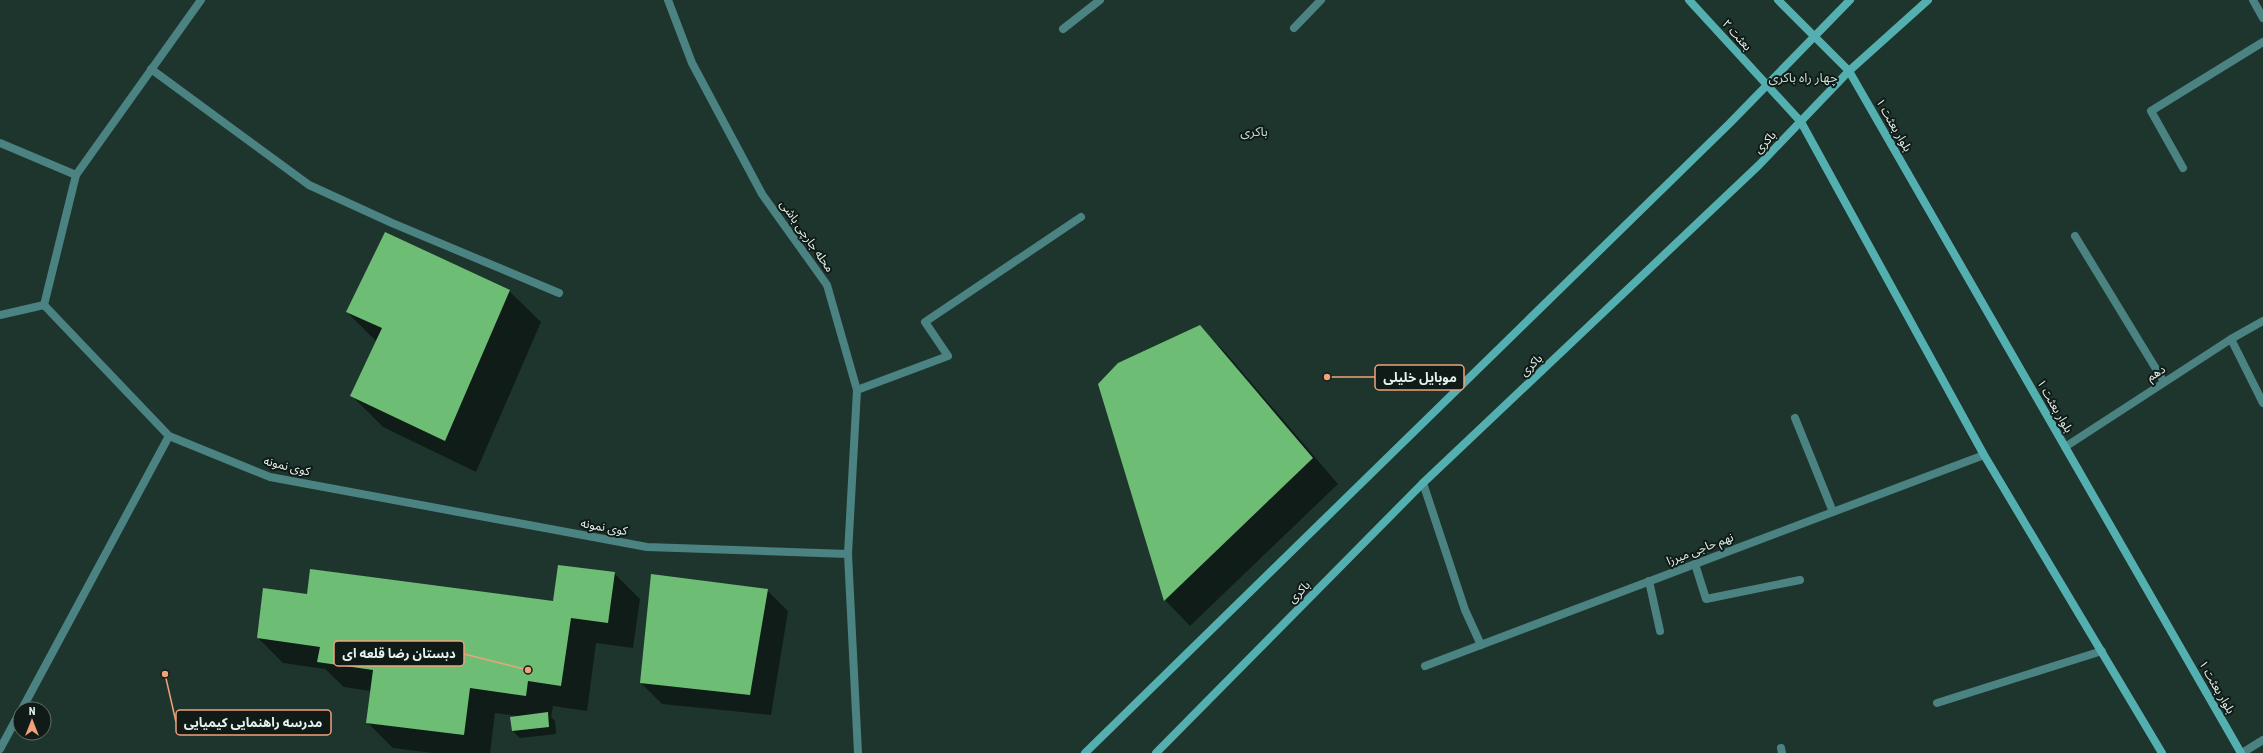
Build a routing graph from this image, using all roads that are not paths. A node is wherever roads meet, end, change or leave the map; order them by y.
1 (201, 0) edge
2 (668, 0) edge
3 (1100, 0) edge
4 (1321, 0) edge
5 (1689, 0) edge
6 (1778, 0) edge
7 (1850, 0) edge
8 (1928, 0) edge
9 (2253, 0) edge
10 (2263, 18) edge
11 (1294, 28) dead end
12 (1063, 29) dead end
13 (1813, 36) junction
14 (2263, 42) edge
15 (151, 69) junction
16 (1848, 71) junction
17 (1767, 85) junction
18 (1801, 122) junction
19 (0, 143) edge
20 (2183, 168) dead end
21 (76, 175) junction
22 (1081, 217) dead end
23 (2075, 236) dead end
24 (559, 293) dead end
25 (44, 305) junction
26 (0, 315) edge
27 (2263, 321) edge
28 (2231, 339) junction
29 (2164, 382) junction
30 (857, 390) junction
31 (2263, 403) edge
32 (1795, 418) dead end
33 (169, 436) junction
34 (2065, 447) junction
35 (1984, 455) junction
36 (1423, 483) junction
37 (1833, 512) junction
38 (848, 554) junction
39 (1695, 564) junction
40 (1800, 580) dead end
41 (1649, 581) junction
42 (1660, 631) dead end
43 (1480, 645) junction
44 (2102, 651) junction
45 (1425, 666) dead end
46 (26, 701) edge
47 (1937, 703) dead end
48 (12, 727) edge
49 (2263, 740) edge
50 (0, 749) edge
51 (858, 753) edge
52 (1085, 753) edge
53 (1156, 753) edge
54 (2162, 753) edge
55 (2241, 753) edge

1 - 15 street
2 - 30 street, محله جارچی باشی
3 - 12 street
4 - 11 street
5 - 17 main road, بعثت ۲
6 - 13 main road
7 - 13 main road
8 - 16 main road, باکری
9 - 10 street
13 - 16 main road, بلوار بعثت ۱
13 - 17 main road
14 - 20 street
15 - 21 street
15 - 24 street
16 - 18 main road, باکری
16 - 34 main road, بلوار بعثت ۱
17 - 18 main road, بعثت ۲
17 - 52 main road
18 - 35 main road
18 - 36 main road, باکری
19 - 21 street
21 - 25 street
22 - 30 street
23 - 29 street
25 - 26 street
25 - 33 street
27 - 28 street, دهم
28 - 29 street, دهم
28 - 31 street
29 - 34 street, دهم
30 - 38 street, محله جارچی باشی
32 - 37 street
33 - 38 street, کوی نمونه
33 - 46 street
34 - 55 main road, بلوار بعثت ۱
35 - 37 street, نهم حاجی میرزا
35 - 44 main road
36 - 43 street
36 - 53 main road, باکری
37 - 39 street, نهم حاجی میرزا
38 - 51 street
39 - 40 street
39 - 41 street, نهم حاجی میرزا
41 - 42 street
41 - 43 street, نهم حاجی میرزا
43 - 45 street, نهم حاجی میرزا
44 - 47 street
44 - 54 main road
48 - 50 street
49 - 55 street

